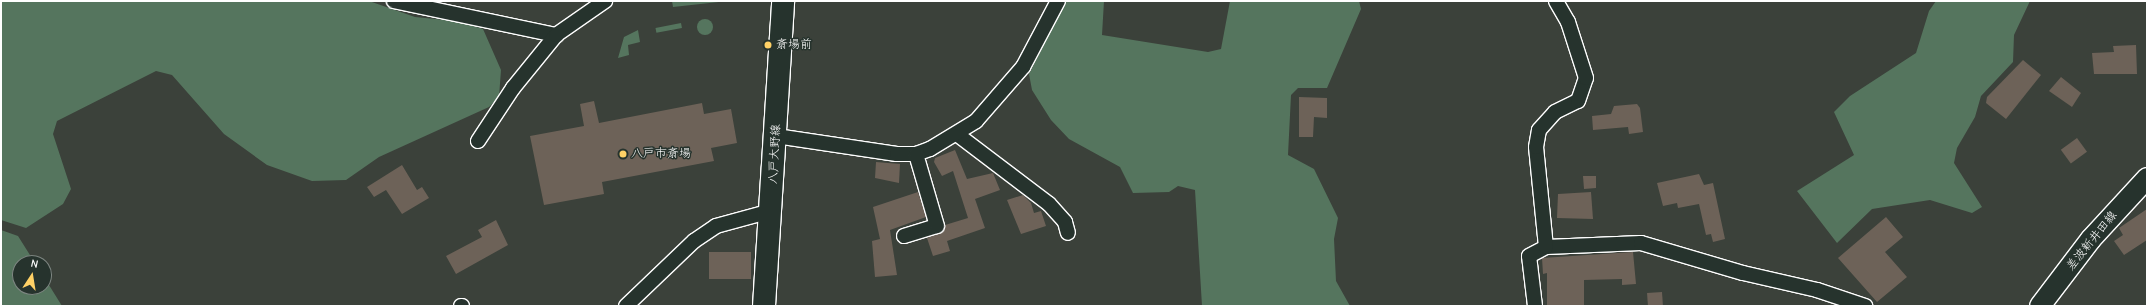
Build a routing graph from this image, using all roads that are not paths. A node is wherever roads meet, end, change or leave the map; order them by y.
1 (394, 1) edge
2 (605, 1) edge
3 (783, 1) edge
4 (1058, 1) edge
5 (1556, 1) edge
6 (556, 35) junction
7 (958, 135) junction
8 (776, 136) junction
9 (478, 141) dead end
10 (916, 154) junction
11 (2147, 178) edge
12 (771, 211) junction
13 (1068, 234) dead end
14 (904, 236) dead end
15 (1546, 247) junction
16 (626, 306) edge
17 (764, 306) edge
18 (1535, 306) edge
19 (1864, 306) edge
20 (2040, 306) edge

1 - 6 street
2 - 6 street
3 - 8 main road, 八戸大野線
4 - 7 street
5 - 15 street
6 - 9 street
7 - 10 street
7 - 13 street
8 - 10 street
8 - 12 main road, 八戸大野線
10 - 14 street
11 - 20 main road, 差波新井田線
12 - 16 street
12 - 17 main road, 八戸大野線
15 - 18 street
15 - 19 street

